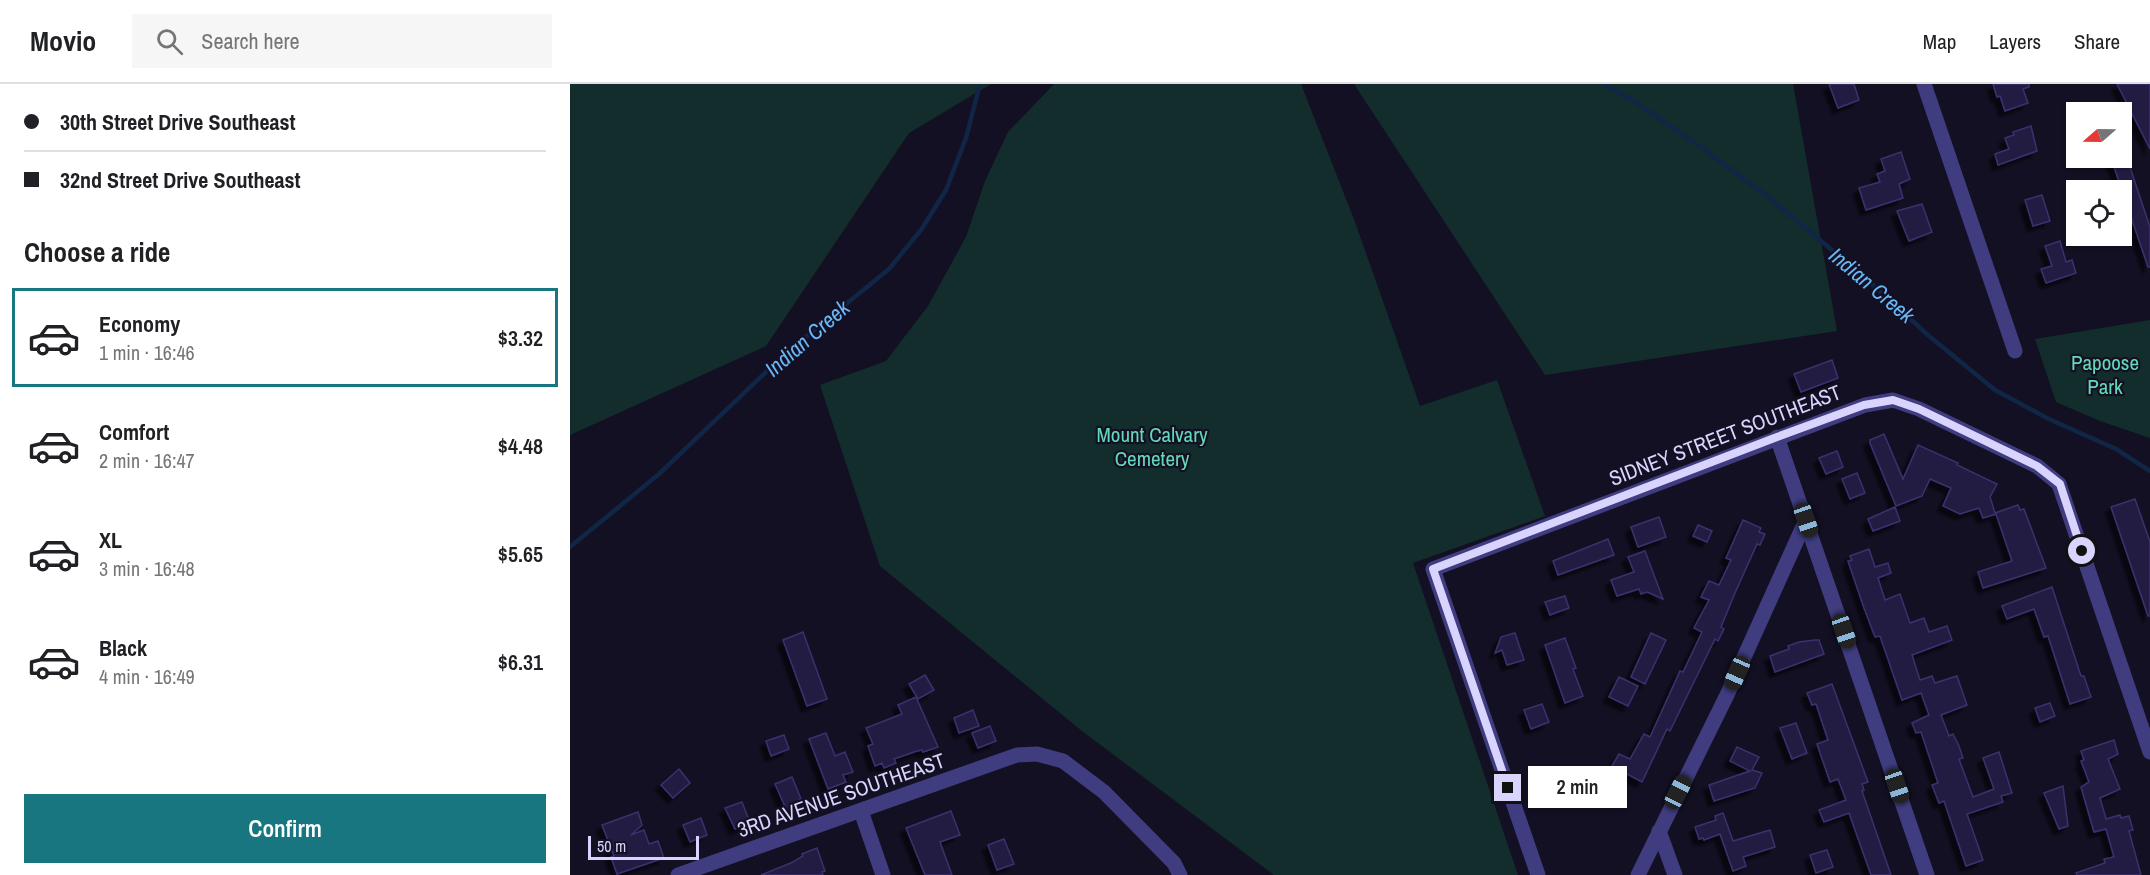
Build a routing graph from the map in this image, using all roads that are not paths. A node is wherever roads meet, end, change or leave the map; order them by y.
1 (1924, 84) edge
2 (2015, 351) dead end
3 (1777, 437) junction
4 (1806, 520) junction
5 (2150, 752) edge
6 (861, 811) junction
7 (1659, 831) junction
8 (678, 875) edge
9 (883, 875) edge
10 (1180, 875) edge
11 (1538, 875) edge
12 (1638, 875) edge
13 (1675, 875) edge
14 (1927, 875) edge

1 - 2 street
3 - 4 street
3 - 5 street, SIDNEY STREET SOUTHEAST
3 - 11 street, SIDNEY STREET SOUTHEAST
4 - 7 street
4 - 14 street
6 - 8 street, 3RD AVENUE SOUTHEAST
6 - 9 street
6 - 10 street, 3RD AVENUE SOUTHEAST
7 - 12 street
7 - 13 street

